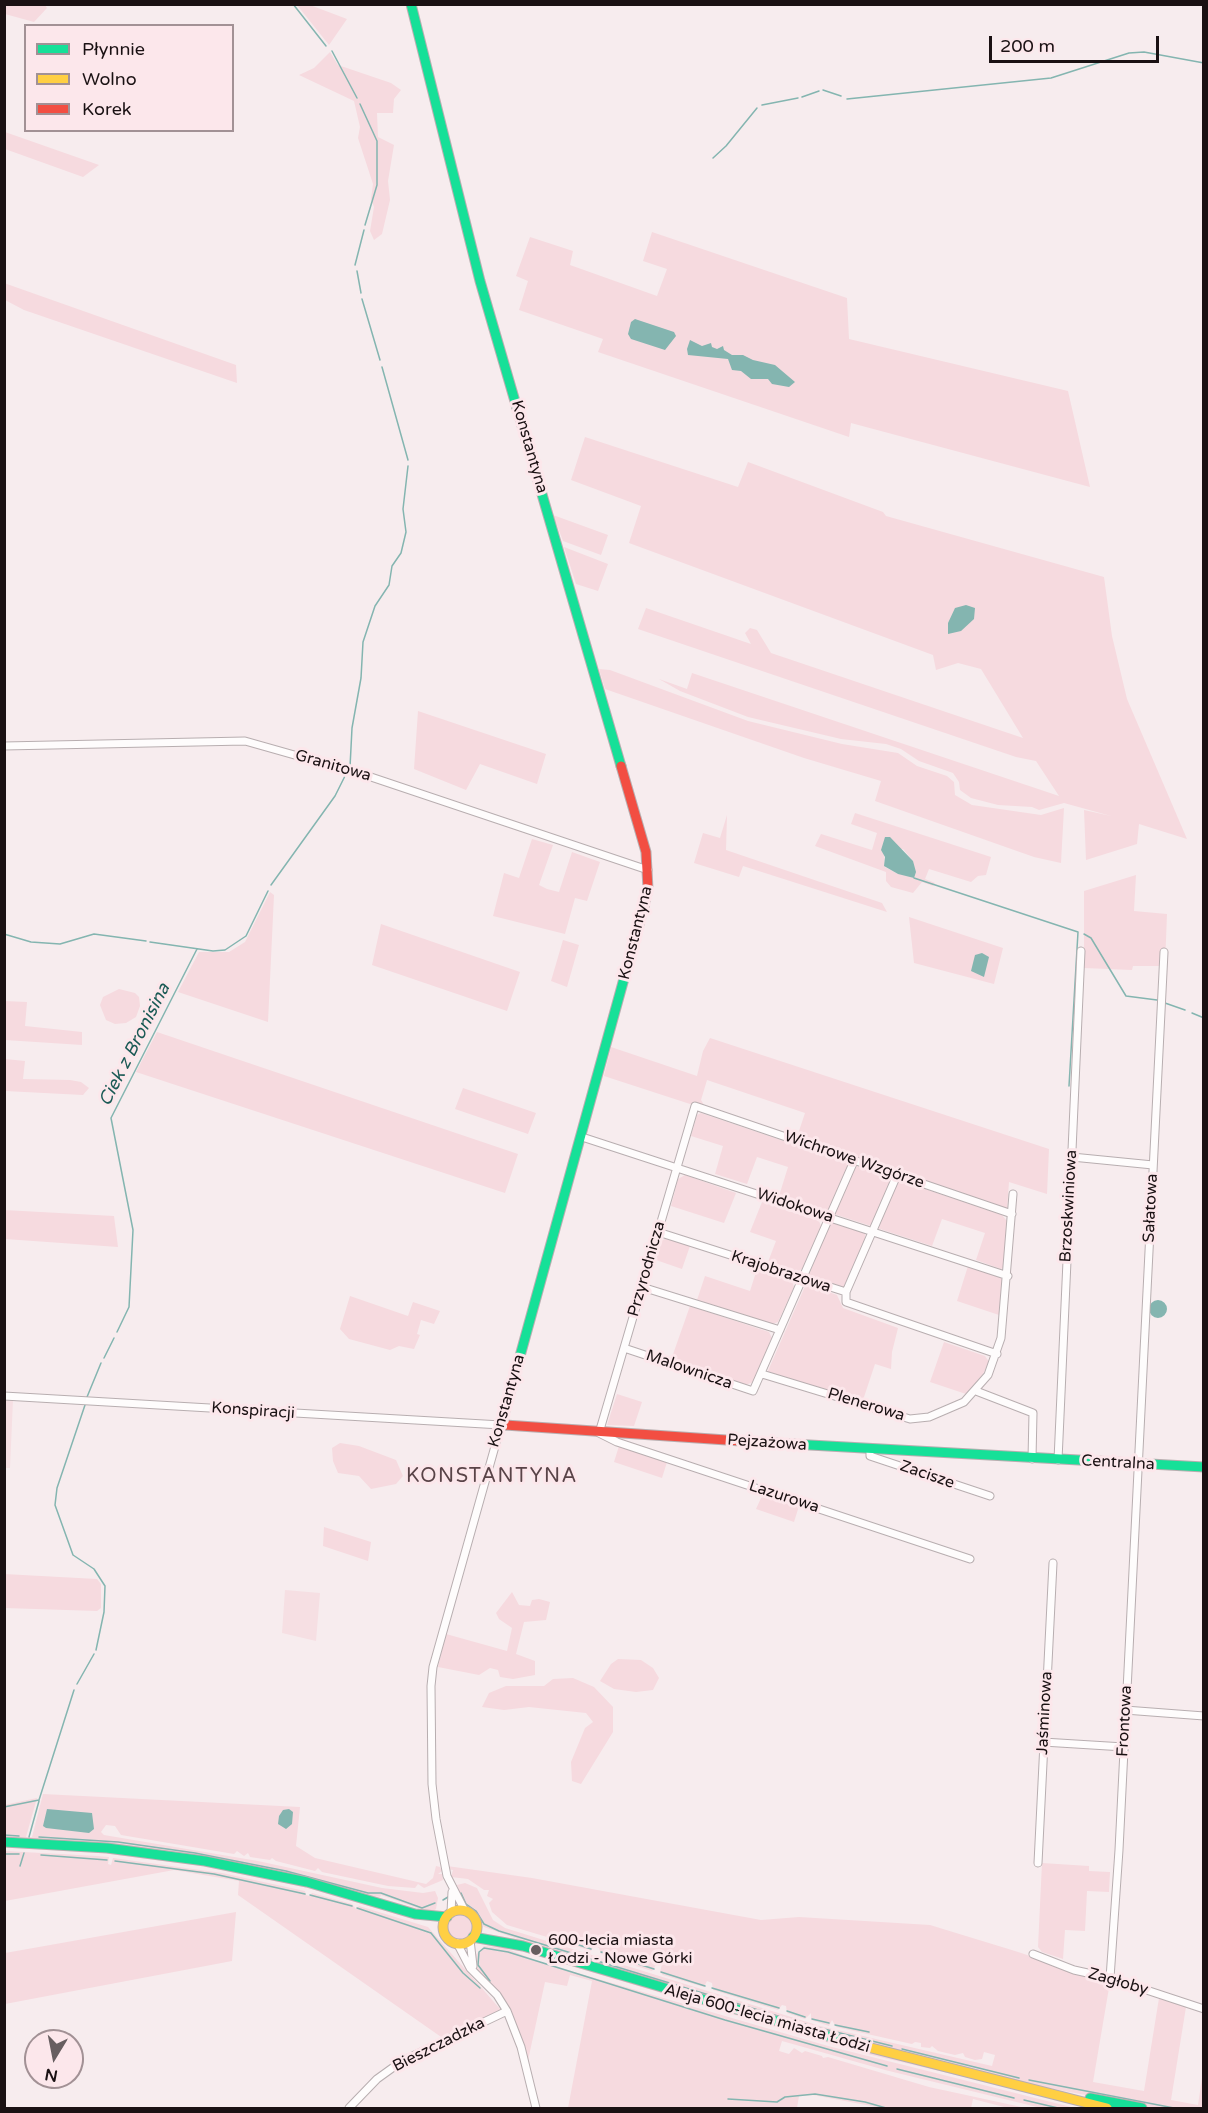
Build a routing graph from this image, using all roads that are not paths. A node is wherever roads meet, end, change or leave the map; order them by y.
1 (411, 4) edge
2 (4, 746) edge
3 (648, 870) junction
4 (1081, 951) dead end
5 (1164, 952) dead end
6 (695, 1106) joint
7 (582, 1137) junction
8 (1072, 1157) junction
9 (854, 1161) junction
10 (1153, 1165) junction
11 (677, 1167) junction
12 (897, 1175) junction
13 (1013, 1194) dead end
14 (1012, 1214) junction
15 (829, 1217) junction
16 (872, 1231) junction
17 (658, 1232) junction
18 (1008, 1276) junction
19 (803, 1278) junction
20 (642, 1287) junction
21 (846, 1292) junction
22 (780, 1330) junction
23 (624, 1348) junction
24 (997, 1354) junction
25 (762, 1374) junction
26 (976, 1391) junction
27 (4, 1396) edge
28 (501, 1425) junction
29 (599, 1433) junction
30 (870, 1450) junction
31 (1032, 1459) junction
32 (1058, 1460) junction
33 (1138, 1464) junction
34 (1203, 1467) edge
35 (990, 1496) dead end
36 (970, 1559) dead end
37 (1053, 1563) dead end
38 (1125, 1710) junction
39 (1203, 1716) edge
40 (1043, 1742) junction
41 (1124, 1747) junction
42 (4, 1842) edge
43 (1038, 1863) dead end
44 (452, 1887) junction
45 (465, 1911) junction
46 (415, 1914) junction
47 (449, 1915) junction
48 (443, 1929) junction
49 (473, 1935) junction
50 (457, 1943) junction
51 (1033, 1954) dead end
52 (474, 1972) junction
53 (1110, 1978) junction
54 (1203, 2009) edge
55 (507, 2011) junction
56 (1013, 2085) junction
57 (1136, 2108) edge
58 (349, 2109) edge
59 (536, 2109) edge
60 (1107, 2109) edge

1 - 3 street, Konstantyna
2 - 3 street, Granitowa
3 - 7 street, Konstantyna
4 - 8 street, Brzoskwiniowa
5 - 10 street, Sałatowa
6 - 9 street, Wichrowe Wzgórze
6 - 11 street, Przyrodnicza
7 - 11 street, Widokowa
7 - 28 street, Konstantyna
8 - 10 street
8 - 32 street, Brzoskwiniowa
9 - 12 street, Wichrowe Wzgórze
9 - 15 street
10 - 33 street, Sałatowa
11 - 15 street, Widokowa
11 - 17 street, Przyrodnicza
12 - 14 street, Wichrowe Wzgórze
12 - 16 street
13 - 14 street, Plenerowa
14 - 18 street, Plenerowa
15 - 16 street, Widokowa
15 - 19 street
16 - 18 street, Widokowa
16 - 21 street
17 - 19 street, Krajobrazowa
17 - 20 street, Przyrodnicza
18 - 24 street, Plenerowa
19 - 21 street, Krajobrazowa
19 - 22 street
20 - 22 street
20 - 23 street, Przyrodnicza
21 - 24 street, Krajobrazowa
22 - 25 street
23 - 25 street, Malownicza
23 - 29 street, Przyrodnicza
24 - 26 street, Plenerowa
25 - 26 street, Plenerowa
26 - 31 street
27 - 28 street, Konspiracji
28 - 29 street, Pejzażowa
28 - 44 street, Konstantyna
29 - 30 street, Pejzażowa
29 - 36 street, Lazurowa
30 - 31 street, Pejzażowa
30 - 35 street, Zacisze
31 - 32 street, Centralna
32 - 33 street, Centralna
33 - 34 street, Centralna
33 - 38 street, Frontowa
37 - 40 street, Jaśminowa
38 - 39 street
38 - 41 street, Frontowa
40 - 41 street
40 - 43 street, Jaśminowa
41 - 53 street, Frontowa
42 - 46 street
44 - 45 street
44 - 47 street
45 - 47 street
45 - 49 street
46 - 47 street
46 - 48 street
47 - 48 street
48 - 50 street
49 - 50 street
49 - 52 street
49 - 56 street, Aleja 600-lecia miasta Łodzi
50 - 52 street
51 - 53 street, Zagłoby
52 - 55 street
53 - 54 street, Zagłoby
55 - 58 street, Bieszczadzka
55 - 59 street
56 - 57 street, Aleja 600-lecia miasta Łodzi
56 - 60 street, Aleja 600-lecia miasta Łodzi

